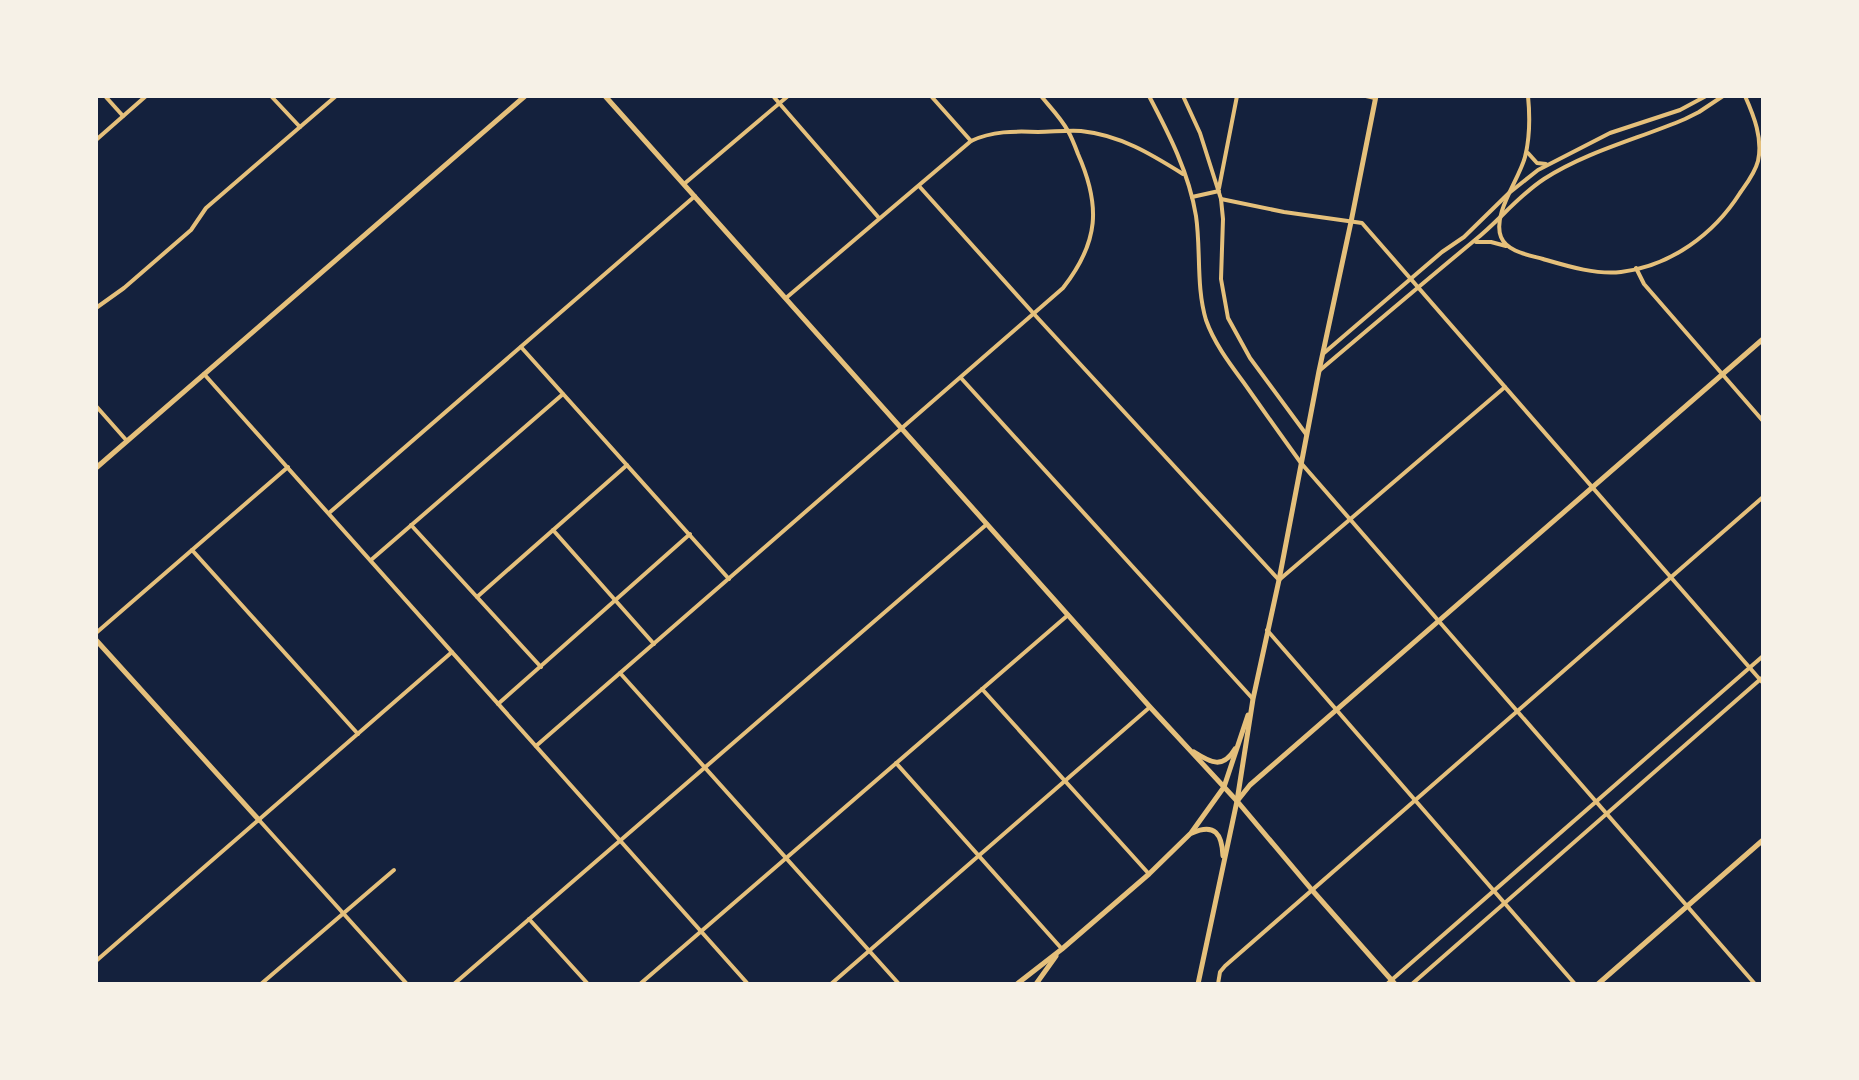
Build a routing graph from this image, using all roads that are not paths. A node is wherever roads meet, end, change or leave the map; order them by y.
1 (105, 96) edge
2 (146, 96) edge
3 (271, 96) edge
4 (336, 96) edge
5 (525, 96) edge
6 (605, 96) edge
7 (773, 96) edge
8 (788, 96) edge
9 (931, 96) edge
10 (1041, 96) edge
11 (1149, 96) edge
12 (1183, 96) edge
13 (1237, 96) edge
14 (1366, 96) edge
15 (1528, 96) edge
16 (1706, 96) edge
17 (1723, 96) edge
18 (1745, 96) edge
19 (1376, 97) edge
20 (780, 103) junction
21 (123, 116) junction
22 (300, 127) junction
23 (1068, 131) junction
24 (96, 140) edge
25 (971, 141) junction
26 (1527, 150) junction
27 (1548, 164) junction
28 (1760, 166) edge
29 (1185, 175) junction
30 (684, 184) junction
31 (919, 186) junction
32 (1218, 190) junction
33 (1509, 193) junction
34 (695, 196) junction
35 (1192, 197) junction
36 (1221, 199) junction
37 (1500, 217) junction
38 (879, 218) junction
39 (1351, 222) junction
40 (1473, 242) junction
41 (1509, 247) junction
42 (1636, 268) junction
43 (1411, 279) junction
44 (1418, 287) junction
45 (786, 298) junction
46 (96, 308) edge
47 (1034, 314) junction
48 (1763, 339) edge
49 (521, 347) junction
50 (1323, 353) junction
51 (1319, 371) junction
52 (204, 374) junction
53 (1722, 374) junction
54 (961, 378) junction
55 (1505, 387) junction
56 (563, 394) junction
57 (96, 406) edge
58 (1763, 421) edge
59 (903, 429) junction
60 (1307, 435) junction
61 (127, 441) junction
62 (1301, 463) junction
63 (627, 465) junction
64 (288, 467) junction
65 (96, 468) edge
66 (1593, 487) junction
67 (1763, 497) edge
68 (329, 513) junction
69 (1352, 520) junction
70 (987, 524) junction
71 (411, 525) junction
72 (553, 530) junction
73 (690, 534) junction
74 (192, 550) junction
75 (370, 560) junction
76 (1671, 577) junction
77 (729, 579) junction
78 (1279, 580) junction
79 (477, 597) junction
80 (615, 601) junction
81 (1068, 615) junction
82 (1440, 621) junction
83 (1267, 630) junction
84 (96, 633) edge
85 (96, 640) edge
86 (654, 644) junction
87 (452, 652) junction
88 (1763, 656) edge
89 (541, 667) junction
90 (1750, 668) junction
91 (620, 673) junction
92 (1762, 680) edge
93 (982, 689) junction
94 (1253, 699) junction
95 (498, 704) junction
96 (1150, 707) junction
97 (1337, 710) junction
98 (1518, 711) junction
99 (358, 734) junction
100 (1240, 741) junction
101 (536, 746) junction
102 (1187, 746) junction
103 (896, 763) junction
104 (704, 768) junction
105 (1065, 781) junction
106 (1224, 787) junction
107 (1415, 800) junction
108 (1237, 801) junction
109 (1597, 801) junction
110 (1607, 813) junction
111 (259, 820) junction
112 (1191, 833) junction
113 (1763, 840) edge
114 (620, 841) junction
115 (979, 856) junction
116 (786, 858) junction
117 (1223, 868) junction
118 (394, 870) dead end
119 (1149, 874) junction
120 (1312, 890) junction
121 (1494, 891) junction
122 (1504, 903) junction
123 (1688, 906) junction
124 (343, 912) junction
125 (529, 919) junction
126 (701, 931) junction
127 (1062, 949) junction
128 (869, 951) junction
129 (96, 961) edge
130 (1391, 983) edge
131 (261, 984) edge
132 (407, 984) edge
133 (454, 984) edge
134 (588, 984) edge
135 (640, 984) edge
136 (748, 984) edge
137 (831, 984) edge
138 (899, 984) edge
139 (1017, 984) edge
140 (1036, 984) edge
141 (1198, 984) edge
142 (1218, 984) edge
143 (1412, 984) edge
144 (1575, 984) edge
145 (1598, 984) edge
146 (1755, 984) edge

1 - 21 street
2 - 21 street
3 - 22 street
4 - 22 street
5 - 52 main road
6 - 30 main road
7 - 20 street
8 - 20 street
9 - 25 street
10 - 23 street
11 - 29 street
12 - 32 street
13 - 32 street
14 - 19 street
15 - 26 street
16 - 27 street
17 - 37 street
18 - 28 street
19 - 39 main road
20 - 30 street
20 - 38 street
21 - 24 street
22 - 46 street
23 - 25 street
23 - 29 street
23 - 47 street
25 - 31 street
26 - 27 street
26 - 33 street
27 - 33 street
28 - 42 street
29 - 35 street
30 - 34 main road
31 - 38 street
31 - 47 street
32 - 35 street
32 - 36 street
33 - 37 street
33 - 43 street
34 - 45 main road
34 - 49 street
35 - 62 street
36 - 39 street
36 - 60 street
37 - 40 street
37 - 41 street
38 - 45 street
39 - 43 street
39 - 50 main road
40 - 41 street
40 - 44 street
41 - 42 street
42 - 53 street
43 - 44 street
43 - 50 street
44 - 51 street
44 - 55 street
45 - 59 main road
47 - 54 street
47 - 78 street
48 - 53 main road
49 - 56 street
49 - 68 street
50 - 51 main road
51 - 60 main road
52 - 61 main road
52 - 64 street
53 - 58 street
53 - 66 main road
54 - 59 street
54 - 94 street
55 - 66 street
55 - 69 street
56 - 63 street
56 - 71 street
57 - 61 street
59 - 70 main road
59 - 77 street
60 - 62 main road
61 - 65 main road
62 - 69 street
62 - 78 main road
63 - 72 street
63 - 73 street
64 - 68 street
64 - 74 street
66 - 76 street
66 - 82 main road
67 - 76 street
68 - 75 street
69 - 78 street
69 - 82 street
70 - 81 main road
70 - 104 street
71 - 75 street
71 - 79 street
72 - 79 street
72 - 80 street
73 - 77 street
73 - 80 street
74 - 84 street
74 - 99 street
75 - 87 street
76 - 90 street
76 - 98 street
77 - 86 street
78 - 83 main road
79 - 89 street
80 - 86 street
80 - 89 street
81 - 93 street
81 - 96 main road
82 - 97 main road
82 - 98 street
83 - 94 main road
83 - 97 street
85 - 111 main road
86 - 91 street
87 - 95 street
87 - 99 street
88 - 90 street
89 - 95 street
90 - 92 street
90 - 109 street
91 - 101 street
91 - 104 street
92 - 110 street
93 - 103 street
93 - 105 street
94 - 100 main road
94 - 108 main road
95 - 101 street
96 - 102 main road
96 - 105 street
97 - 107 street
97 - 108 main road
98 - 107 street
98 - 109 street
99 - 111 street
100 - 102 main road
100 - 106 main road
101 - 114 street
102 - 106 main road
103 - 115 street
103 - 116 street
104 - 114 street
104 - 116 street
105 - 115 street
105 - 119 street
106 - 108 main road
106 - 112 main road
107 - 120 street
107 - 121 street
108 - 117 main road
108 - 120 main road
109 - 110 street
109 - 121 street
110 - 122 street
110 - 123 street
111 - 124 street
111 - 129 street
112 - 117 main road
112 - 119 main road
113 - 123 main road
114 - 125 street
114 - 126 street
115 - 127 street
115 - 128 street
116 - 126 street
116 - 128 street
117 - 141 main road
118 - 124 street
119 - 127 main road
120 - 130 main road
120 - 142 street
121 - 122 street
121 - 130 street
122 - 143 street
122 - 144 street
123 - 145 main road
123 - 146 street
124 - 131 street
124 - 132 street
125 - 133 street
125 - 134 street
126 - 135 street
126 - 136 street
127 - 139 main road
127 - 140 main road
128 - 137 street
128 - 138 street

